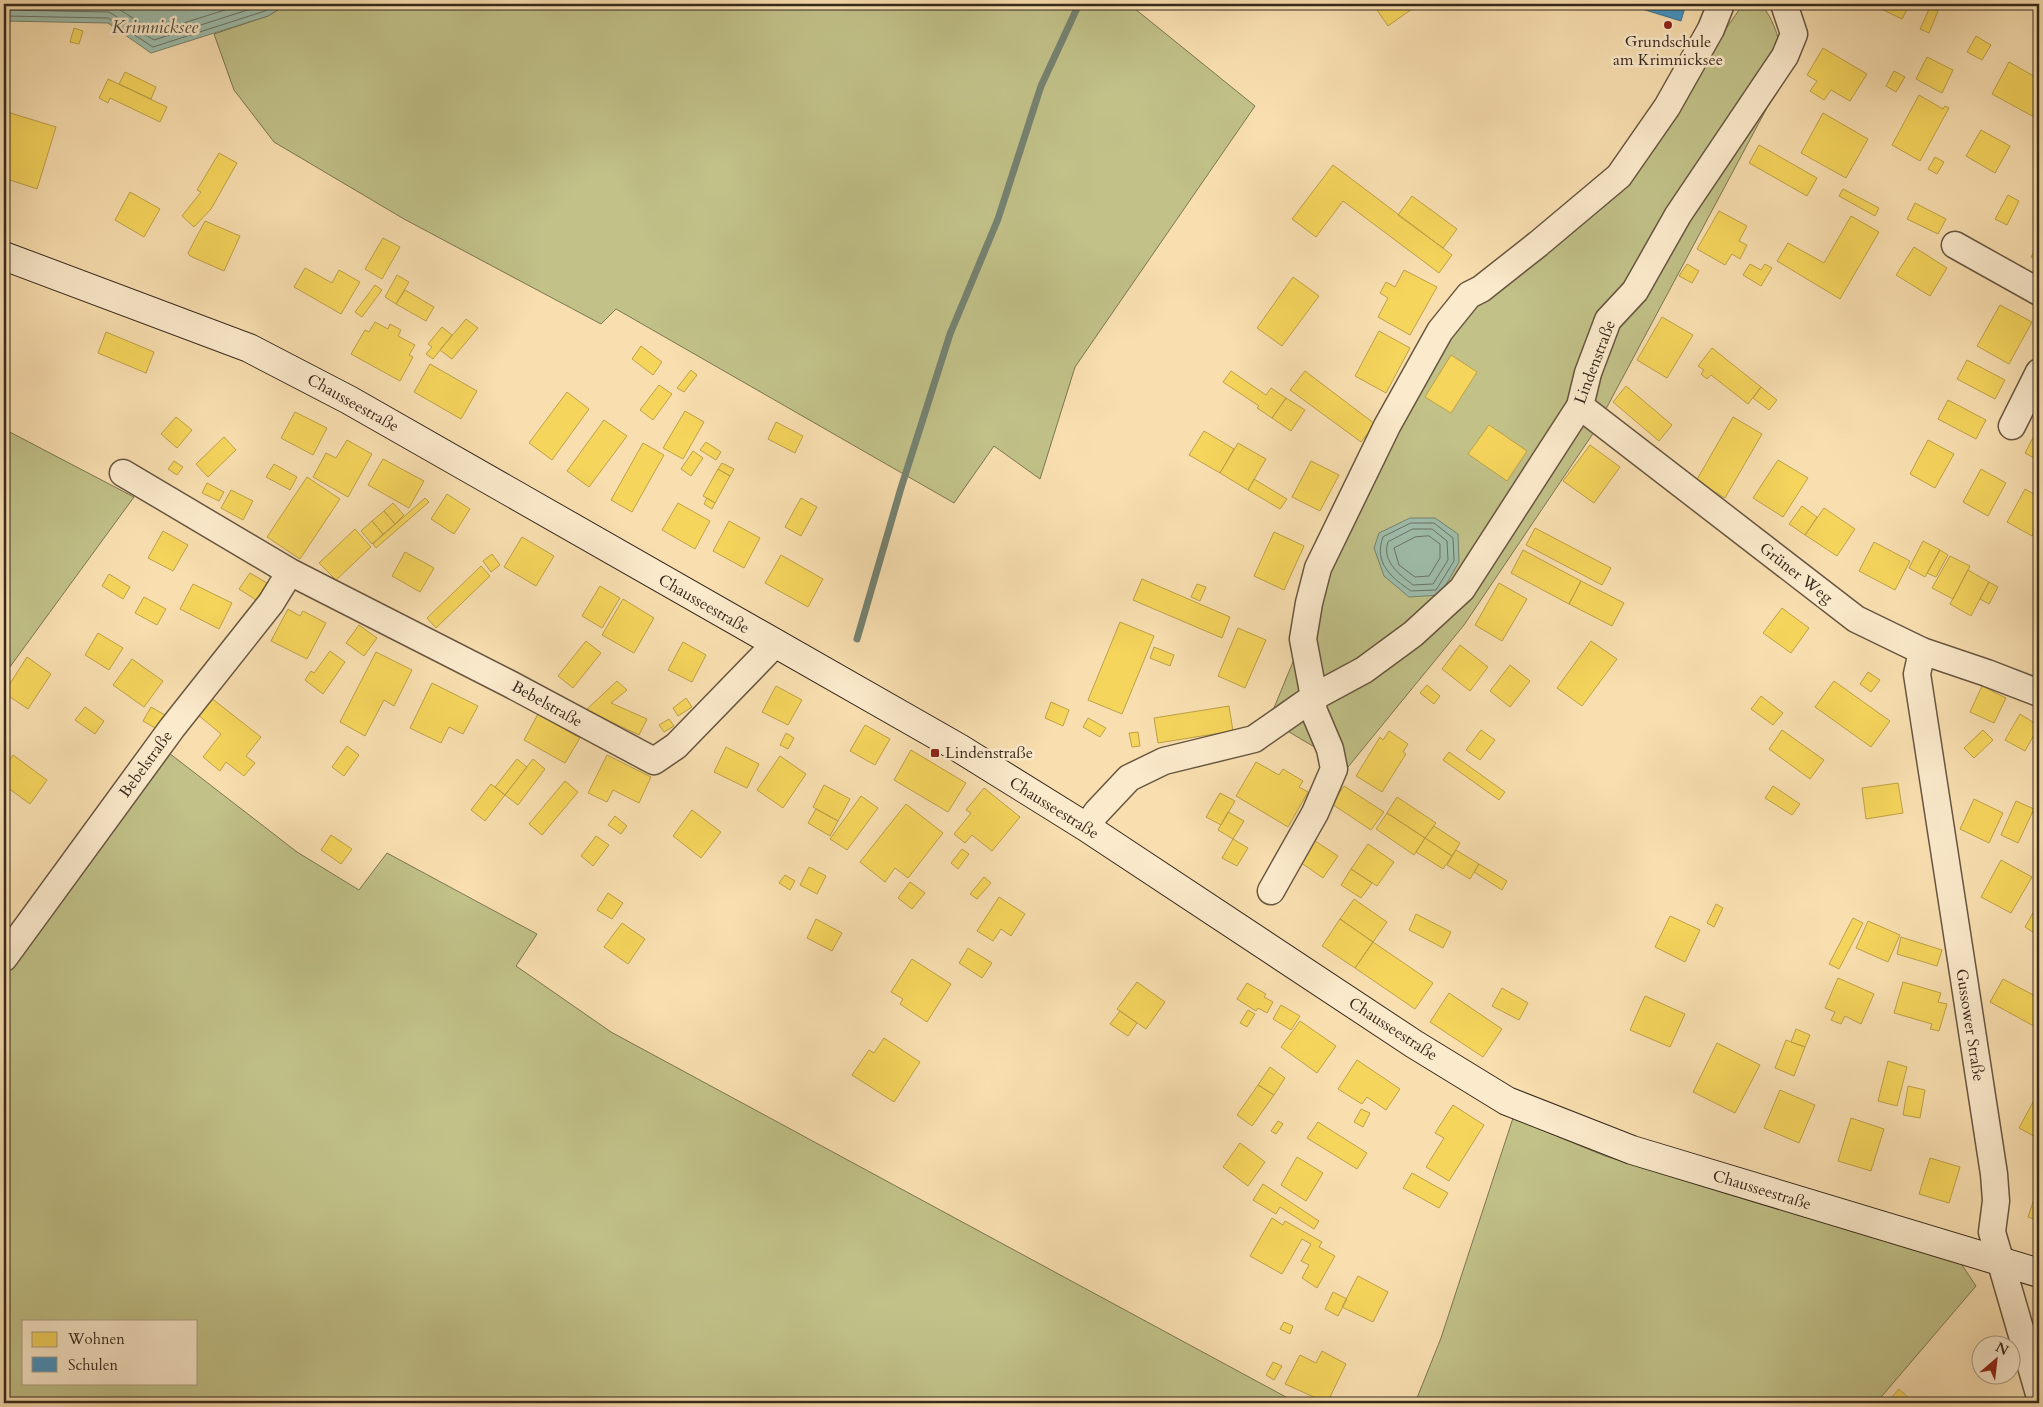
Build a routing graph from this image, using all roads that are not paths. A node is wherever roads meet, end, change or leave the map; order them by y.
1 (1721, 4) edge
2 (1784, 4) edge
3 (1955, 245) dead end
4 (4, 256) edge
5 (2039, 292) edge
6 (2039, 372) edge
7 (1580, 406) junction
8 (2012, 426) dead end
9 (123, 473) dead end
10 (290, 572) junction
11 (774, 645) junction
12 (1922, 651) junction
13 (2039, 693) edge
14 (1314, 697) junction
15 (1086, 827) junction
16 (1271, 891) dead end
17 (4, 958) edge
18 (2000, 1260) junction
19 (2039, 1273) edge
20 (2039, 1394) edge

1 - 14 street
2 - 7 street, Lindenstraße
3 - 5 street
4 - 11 main road, Chausseestraße
6 - 8 street
7 - 12 street, Grüner Weg
7 - 14 street, Lindenstraße
9 - 10 street, Bebelstraße
10 - 11 street, Bebelstraße
10 - 17 street, Bebelstraße
11 - 15 main road, Chausseestraße
12 - 13 street, Grüner Weg
12 - 18 street, Gussower Straße
14 - 15 street, Lindenstraße
14 - 16 street
15 - 18 main road, Chausseestraße
18 - 19 main road, Chausseestraße
18 - 20 street, Gussower Straße

